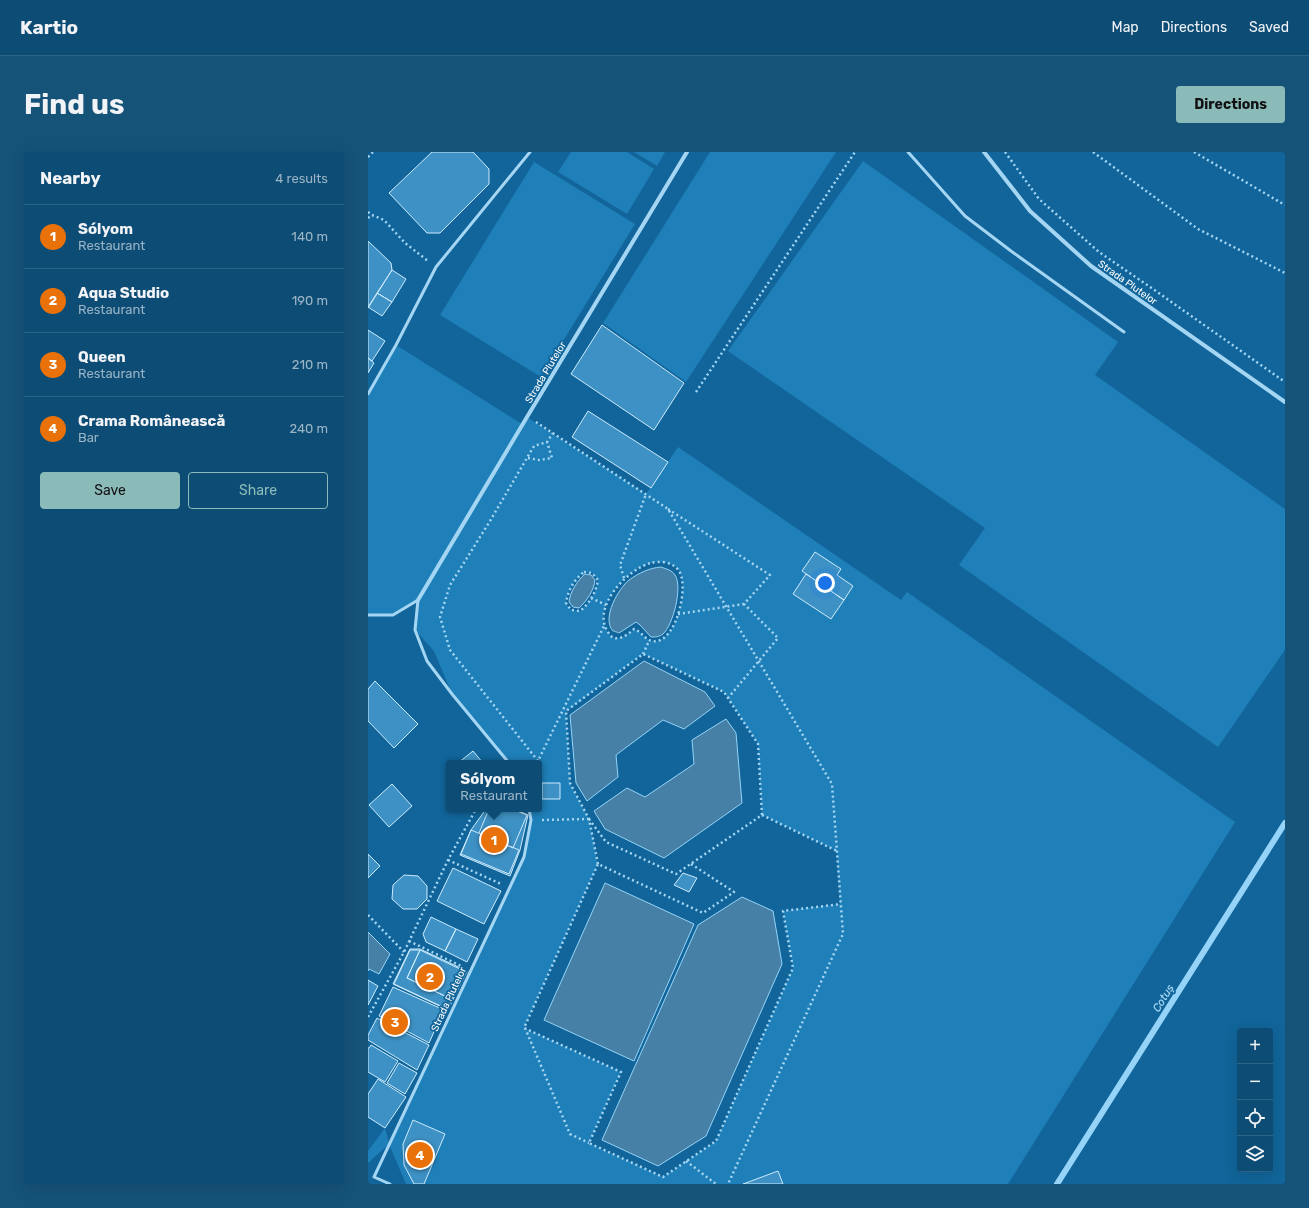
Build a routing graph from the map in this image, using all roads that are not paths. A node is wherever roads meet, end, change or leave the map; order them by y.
1 (530, 152) edge
2 (687, 152) edge
3 (908, 152) edge
4 (984, 152) edge
5 (1124, 332) dead end
6 (368, 394) edge
7 (1285, 402) edge
8 (418, 600) junction
9 (368, 615) edge
10 (507, 760) edge
11 (530, 812) edge
12 (390, 1184) edge

1 - 6 lane
2 - 8 street, Strada Plutelor
3 - 5 lane
4 - 7 street, Strada Plutelor
8 - 9 lane, Strada Plutelor
8 - 10 lane, Strada Plutelor
11 - 12 lane, Strada Plutelor

